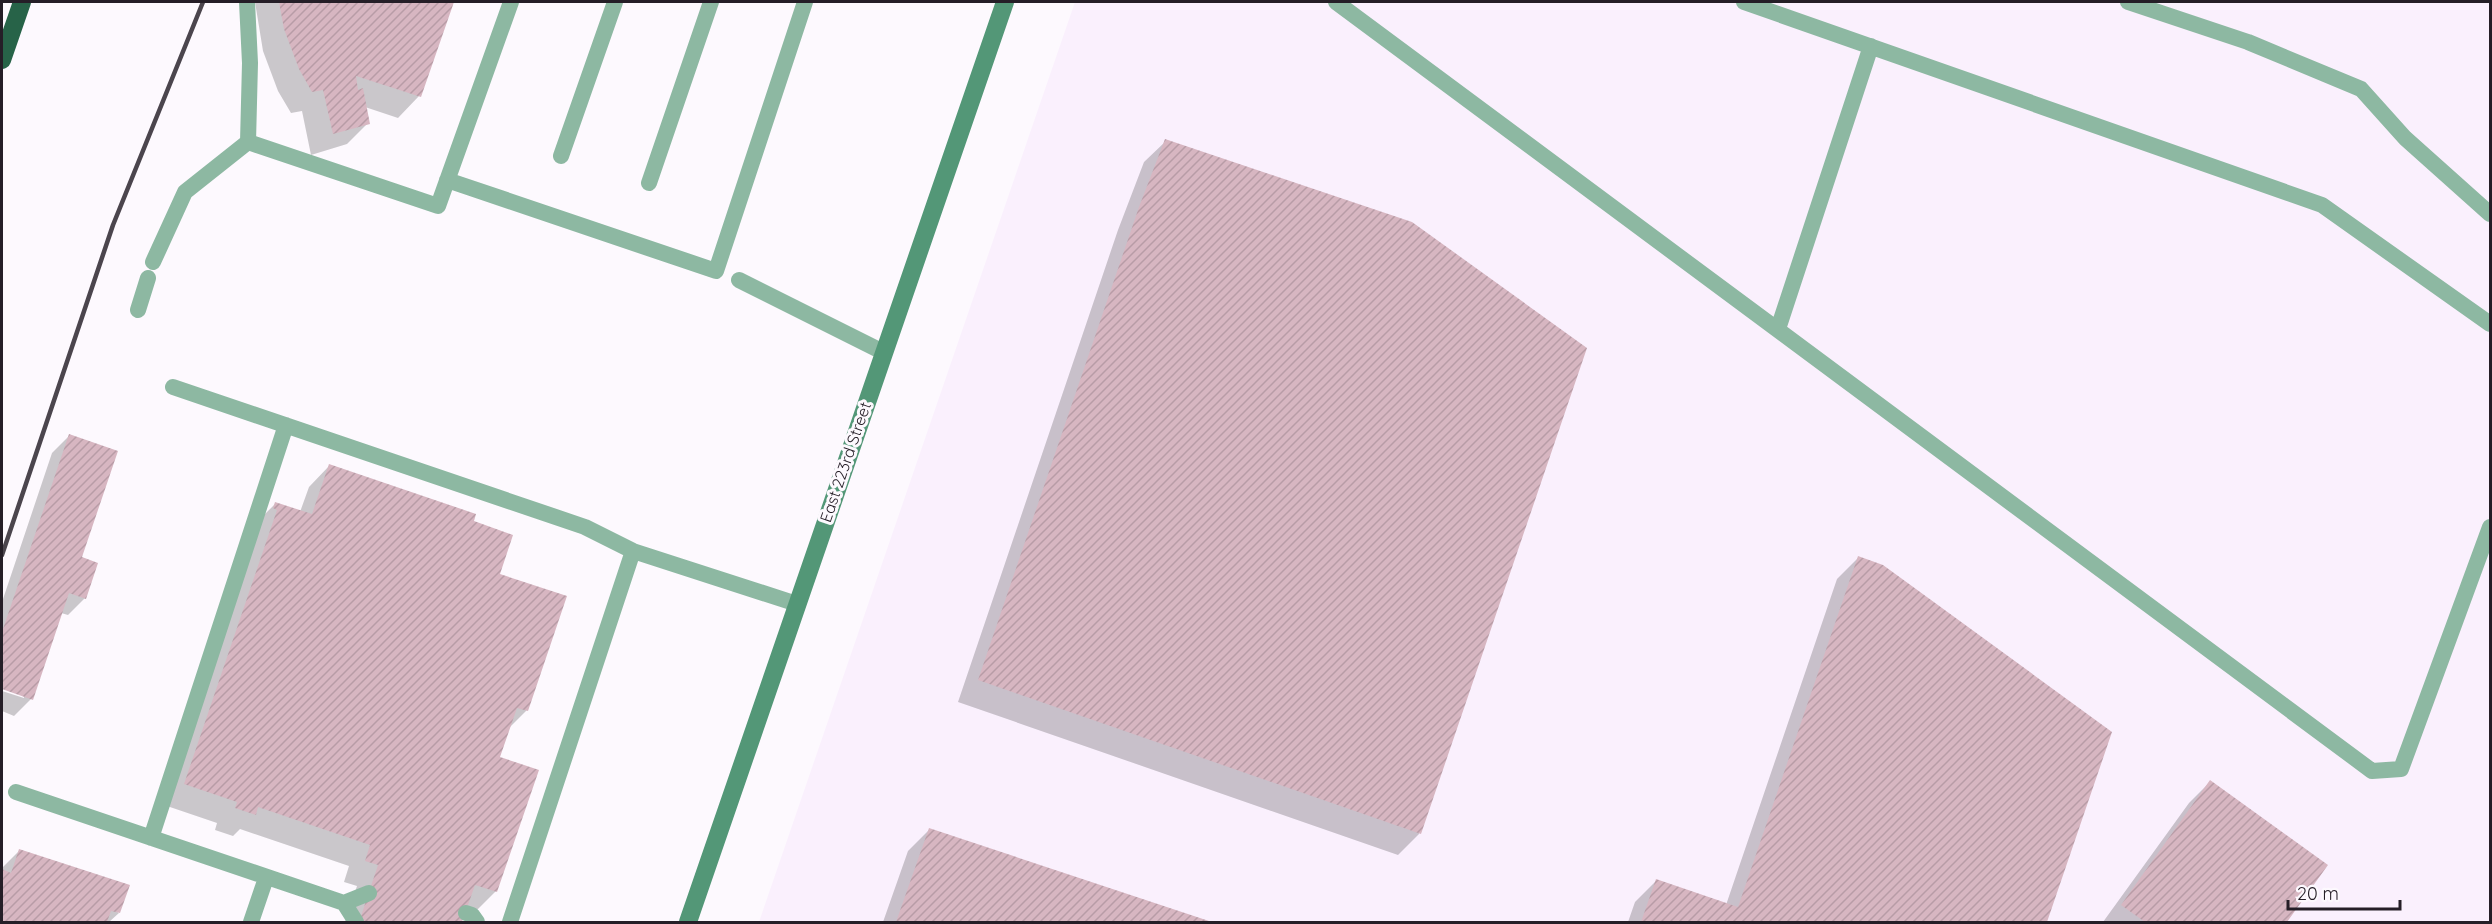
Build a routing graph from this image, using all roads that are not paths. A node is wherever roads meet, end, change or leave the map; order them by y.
1 (22, 2) edge
2 (247, 2) edge
3 (511, 2) edge
4 (615, 2) edge
5 (711, 2) edge
6 (805, 2) edge
7 (1005, 2) edge
8 (1336, 2) edge
9 (1744, 2) edge
10 (2128, 2) edge
11 (1871, 46) junction
12 (2, 60) edge
13 (248, 142) junction
14 (561, 156) dead end
15 (447, 180) junction
16 (649, 183) dead end
17 (2490, 214) edge
18 (727, 275) junction
19 (138, 310) dead end
20 (2490, 324) edge
21 (1778, 329) junction
22 (883, 352) junction
23 (173, 387) dead end
24 (286, 425) junction
25 (2490, 527) edge
26 (633, 551) junction
27 (797, 604) junction
28 (16, 792) dead end
29 (151, 838) junction
30 (266, 878) junction
31 (369, 893) dead end
32 (344, 903) junction
33 (251, 922) edge
34 (356, 922) edge
35 (510, 922) edge
36 (688, 922) edge

1 - 12 highway
2 - 13 lane
3 - 15 lane
4 - 14 lane
5 - 16 lane
6 - 18 lane
7 - 22 main road, East 223rd Street
8 - 21 lane
9 - 11 lane
10 - 17 lane
11 - 20 lane
11 - 21 lane
13 - 15 lane
13 - 19 lane
15 - 18 lane
18 - 22 lane
21 - 25 lane
22 - 27 main road, East 223rd Street
23 - 24 lane
24 - 26 lane
24 - 29 lane
26 - 27 lane
26 - 35 lane
27 - 36 main road, East 223rd Street
28 - 29 lane
29 - 30 lane
30 - 32 lane
30 - 33 lane
31 - 32 lane
32 - 34 lane

